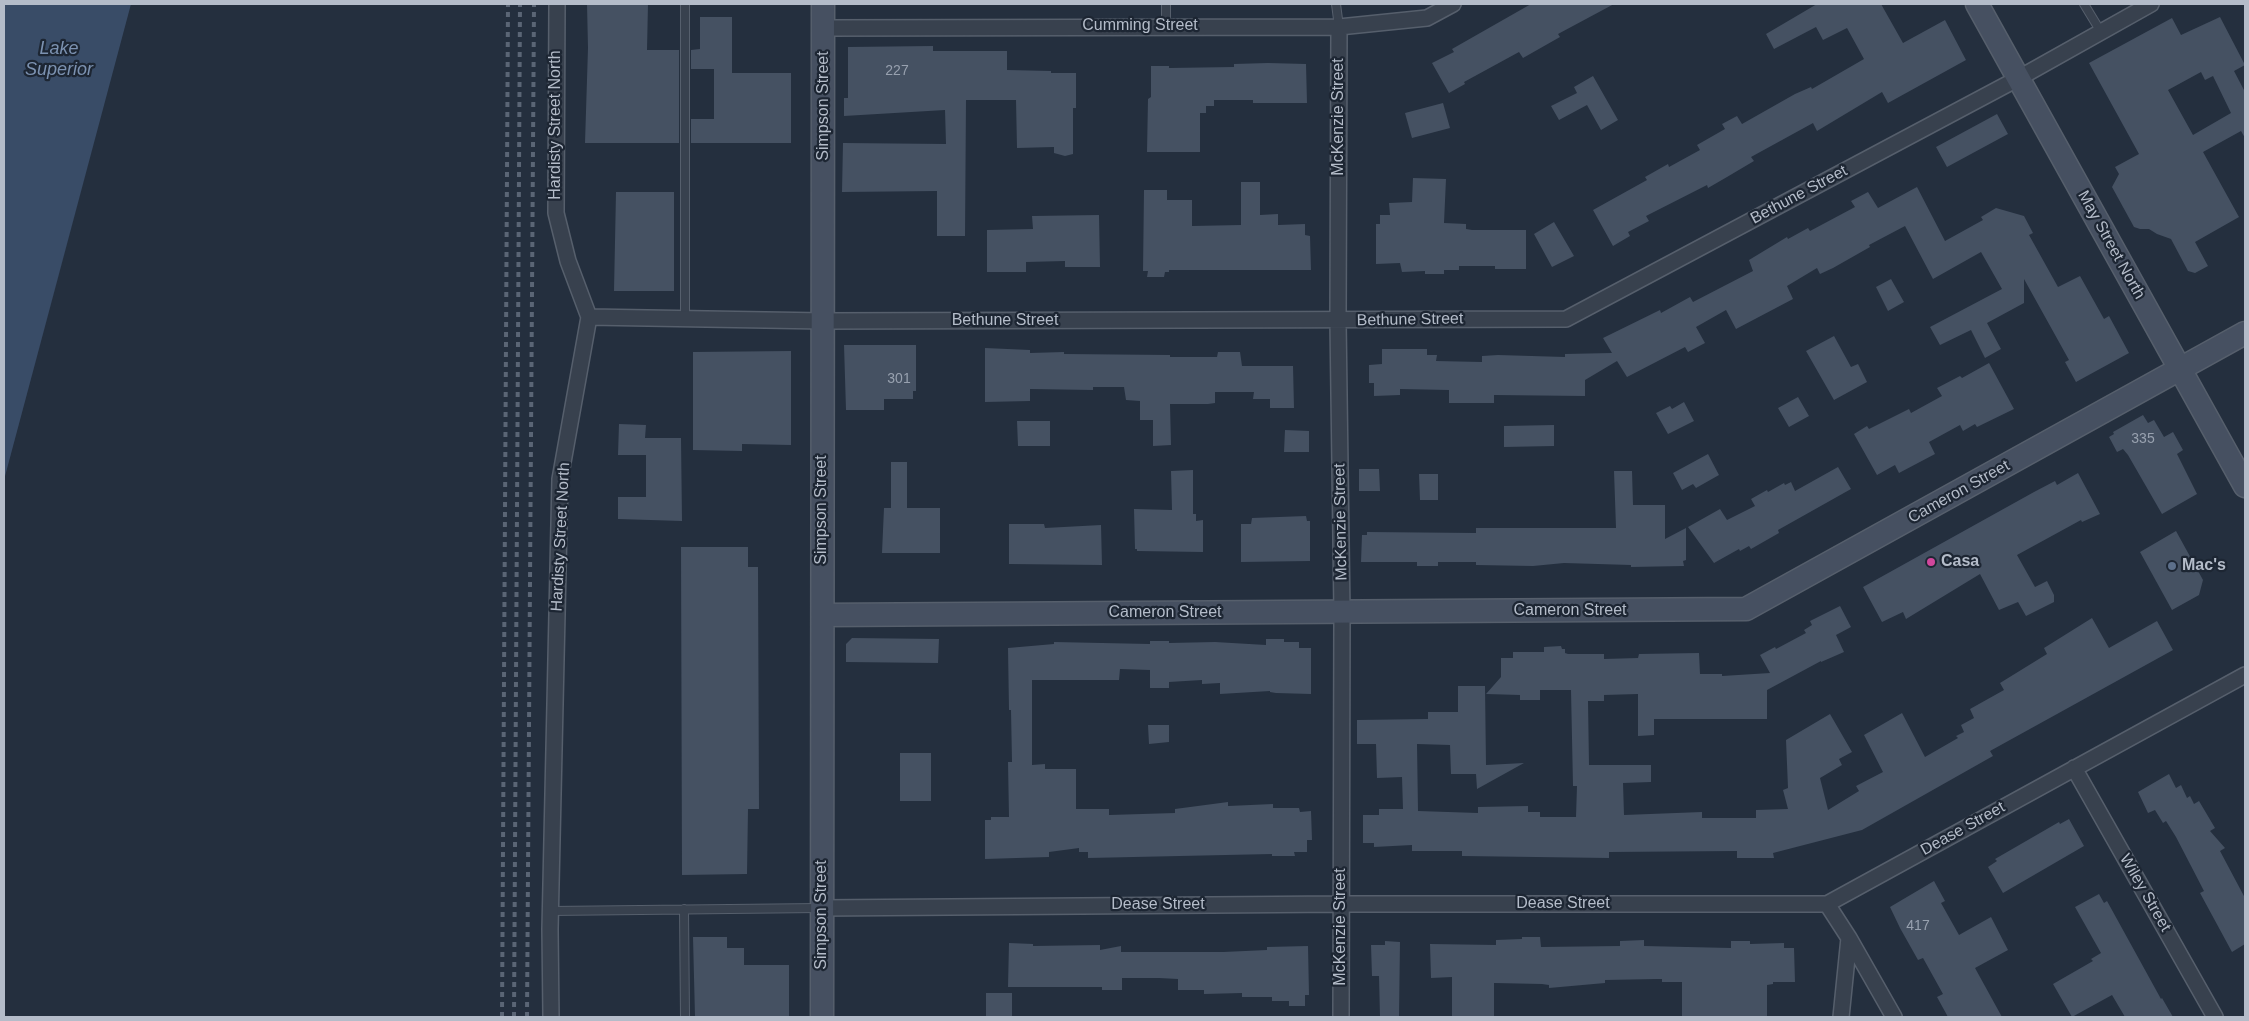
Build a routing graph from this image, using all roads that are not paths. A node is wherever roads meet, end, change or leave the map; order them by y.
1 (557, 4) edge
2 (685, 4) edge
3 (823, 4) edge
4 (1166, 4) edge
5 (1336, 4) edge
6 (1453, 4) edge
7 (1977, 4) edge
8 (2084, 4) edge
9 (2151, 4) edge
10 (1166, 26) junction
11 (1339, 27) junction
12 (824, 28) junction
13 (2101, 32) junction
14 (2018, 78) junction
15 (589, 317) junction
16 (685, 319) junction
17 (824, 321) junction
18 (1338, 321) junction
19 (2245, 333) edge
20 (2180, 370) junction
21 (2245, 486) edge
22 (1342, 612) junction
23 (823, 615) junction
24 (2245, 675) edge
25 (2074, 768) junction
26 (1342, 904) junction
27 (1827, 904) junction
28 (821, 908) junction
29 (684, 909) junction
30 (551, 910) junction
31 (1849, 938) junction
32 (551, 1017) edge
33 (685, 1017) edge
34 (822, 1017) edge
35 (1341, 1017) edge
36 (1841, 1017) edge
37 (1894, 1017) edge
38 (2216, 1017) edge

1 - 15 street, Hardisty Street North
2 - 16 lane
3 - 12 main road, Simpson Street
4 - 10 lane
5 - 11 lane
6 - 11 street, Cumming Street
7 - 14 main road, May Street North
8 - 13 lane
9 - 13 street, Bethune Street
10 - 11 street, Cumming Street
10 - 12 street, Cumming Street
11 - 18 street, McKenzie Street
12 - 17 main road, Simpson Street
13 - 14 street, Bethune Street
14 - 18 street, Bethune Street
14 - 20 main road, May Street North
15 - 16 street, Bethune Street
15 - 30 street, Hardisty Street North
16 - 17 street, Bethune Street
17 - 18 street, Bethune Street
17 - 23 main road, Simpson Street
18 - 22 street, McKenzie Street
19 - 20 main road, Cameron Street
20 - 21 main road, May Street North
20 - 22 main road, Cameron Street
22 - 23 main road, Cameron Street
22 - 26 street, McKenzie Street
23 - 28 main road, Simpson Street
24 - 25 street, Dease Street
25 - 27 street, Dease Street
25 - 38 street, Wiley Street
26 - 27 street, Dease Street
26 - 28 street, Dease Street
26 - 35 street, McKenzie Street
27 - 31 street
28 - 29 lane
28 - 34 main road, Simpson Street
29 - 30 lane
29 - 33 lane
30 - 32 street, Hardisty Street North
31 - 36 street
31 - 37 street

